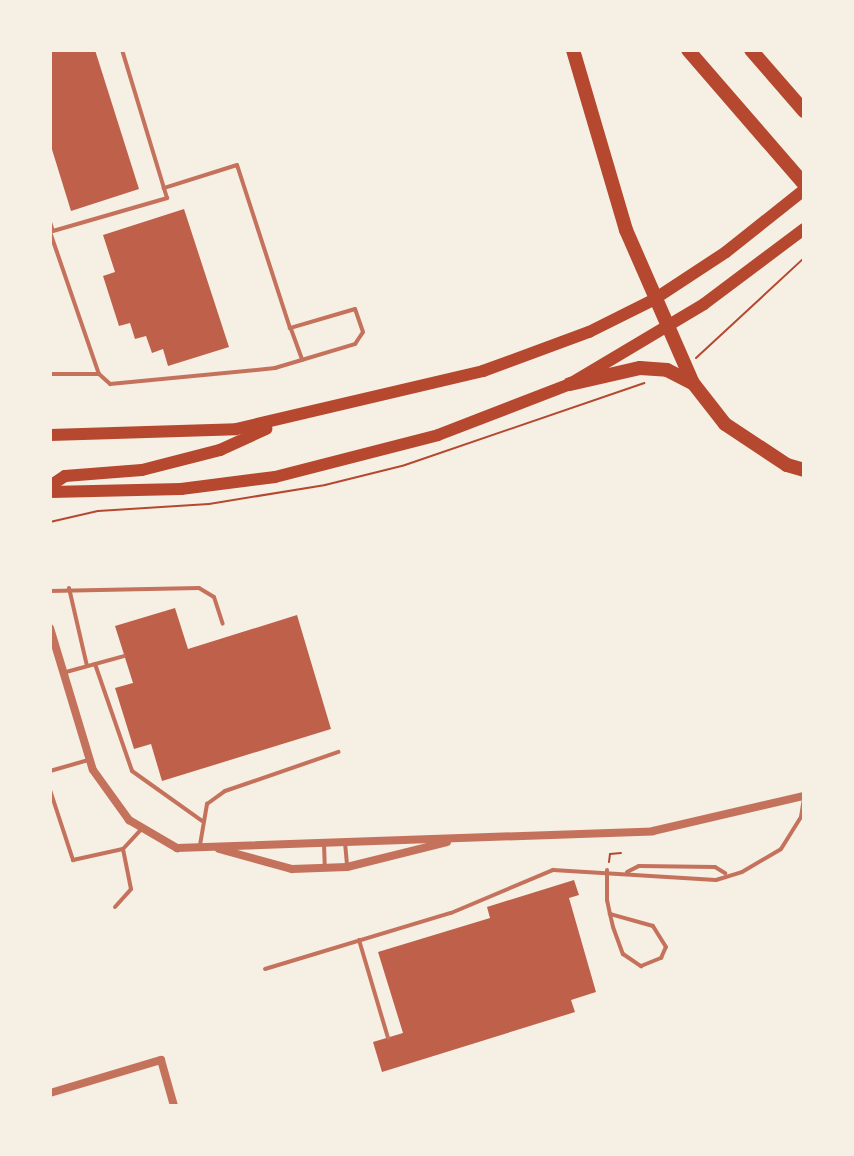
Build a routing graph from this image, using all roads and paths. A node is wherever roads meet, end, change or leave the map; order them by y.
1 (122, 50) edge
2 (573, 50) edge
3 (688, 50) edge
4 (751, 50) edge
5 (804, 111) edge
6 (804, 184) edge
7 (164, 188) junction
8 (804, 190) edge
9 (50, 222) edge
10 (804, 229) edge
11 (52, 232) edge
12 (653, 300) junction
13 (290, 328) junction
14 (665, 328) junction
15 (302, 360) junction
16 (50, 374) edge
17 (99, 374) junction
18 (693, 383) junction
19 (570, 384) junction
20 (283, 422) junction
21 (50, 435) edge
22 (804, 470) edge
23 (50, 489) edge
24 (69, 588) junction
25 (50, 591) edge
26 (223, 624) dead end
27 (50, 628) edge
28 (124, 656) dead end
29 (95, 664) junction
30 (87, 666) junction
31 (64, 673) junction
32 (338, 752) dead end
33 (90, 760) junction
34 (50, 771) edge
35 (50, 790) edge
36 (804, 797) edge
37 (202, 821) junction
38 (141, 830) junction
39 (455, 840) junction
40 (323, 841) junction
41 (344, 841) junction
42 (217, 848) junction
43 (123, 849) junction
44 (200, 851) junction
45 (621, 853) dead end
46 (347, 867) junction
47 (325, 868) junction
48 (607, 870) junction
49 (627, 872) junction
50 (726, 874) junction
51 (115, 907) dead end
52 (610, 914) junction
53 (359, 939) junction
54 (265, 969) dead end
55 (388, 1038) dead end
56 (50, 1093) edge
57 (174, 1106) edge

1 - 7 lane
2 - 12 highway
3 - 6 highway
4 - 5 highway
7 - 11 lane
7 - 13 lane
8 - 12 main road
9 - 11 lane
10 - 14 main road
11 - 17 lane
12 - 14 highway
12 - 20 main road
13 - 15 lane
13 - 15 lane
14 - 18 highway
14 - 19 main road
15 - 17 lane
16 - 17 lane
18 - 19 highway
18 - 22 highway
19 - 23 main road
20 - 21 main road
20 - 23 main road
24 - 25 lane
24 - 26 lane
24 - 30 lane
27 - 31 street
28 - 29 lane
29 - 30 lane
29 - 37 lane
30 - 31 lane
31 - 33 street
32 - 37 lane
33 - 34 lane
33 - 38 street
35 - 43 lane
36 - 39 street
36 - 50 lane
37 - 44 lane
38 - 43 lane
38 - 44 street
39 - 41 street
39 - 46 street
40 - 41 street
40 - 42 street
40 - 47 lane
41 - 46 lane
42 - 44 street
42 - 47 street
43 - 51 lane
45 - 48 path
46 - 47 street
48 - 49 lane
48 - 52 lane
48 - 53 lane
49 - 50 lane
49 - 50 lane
52 - 52 lane
53 - 54 lane
53 - 55 lane
56 - 57 street

